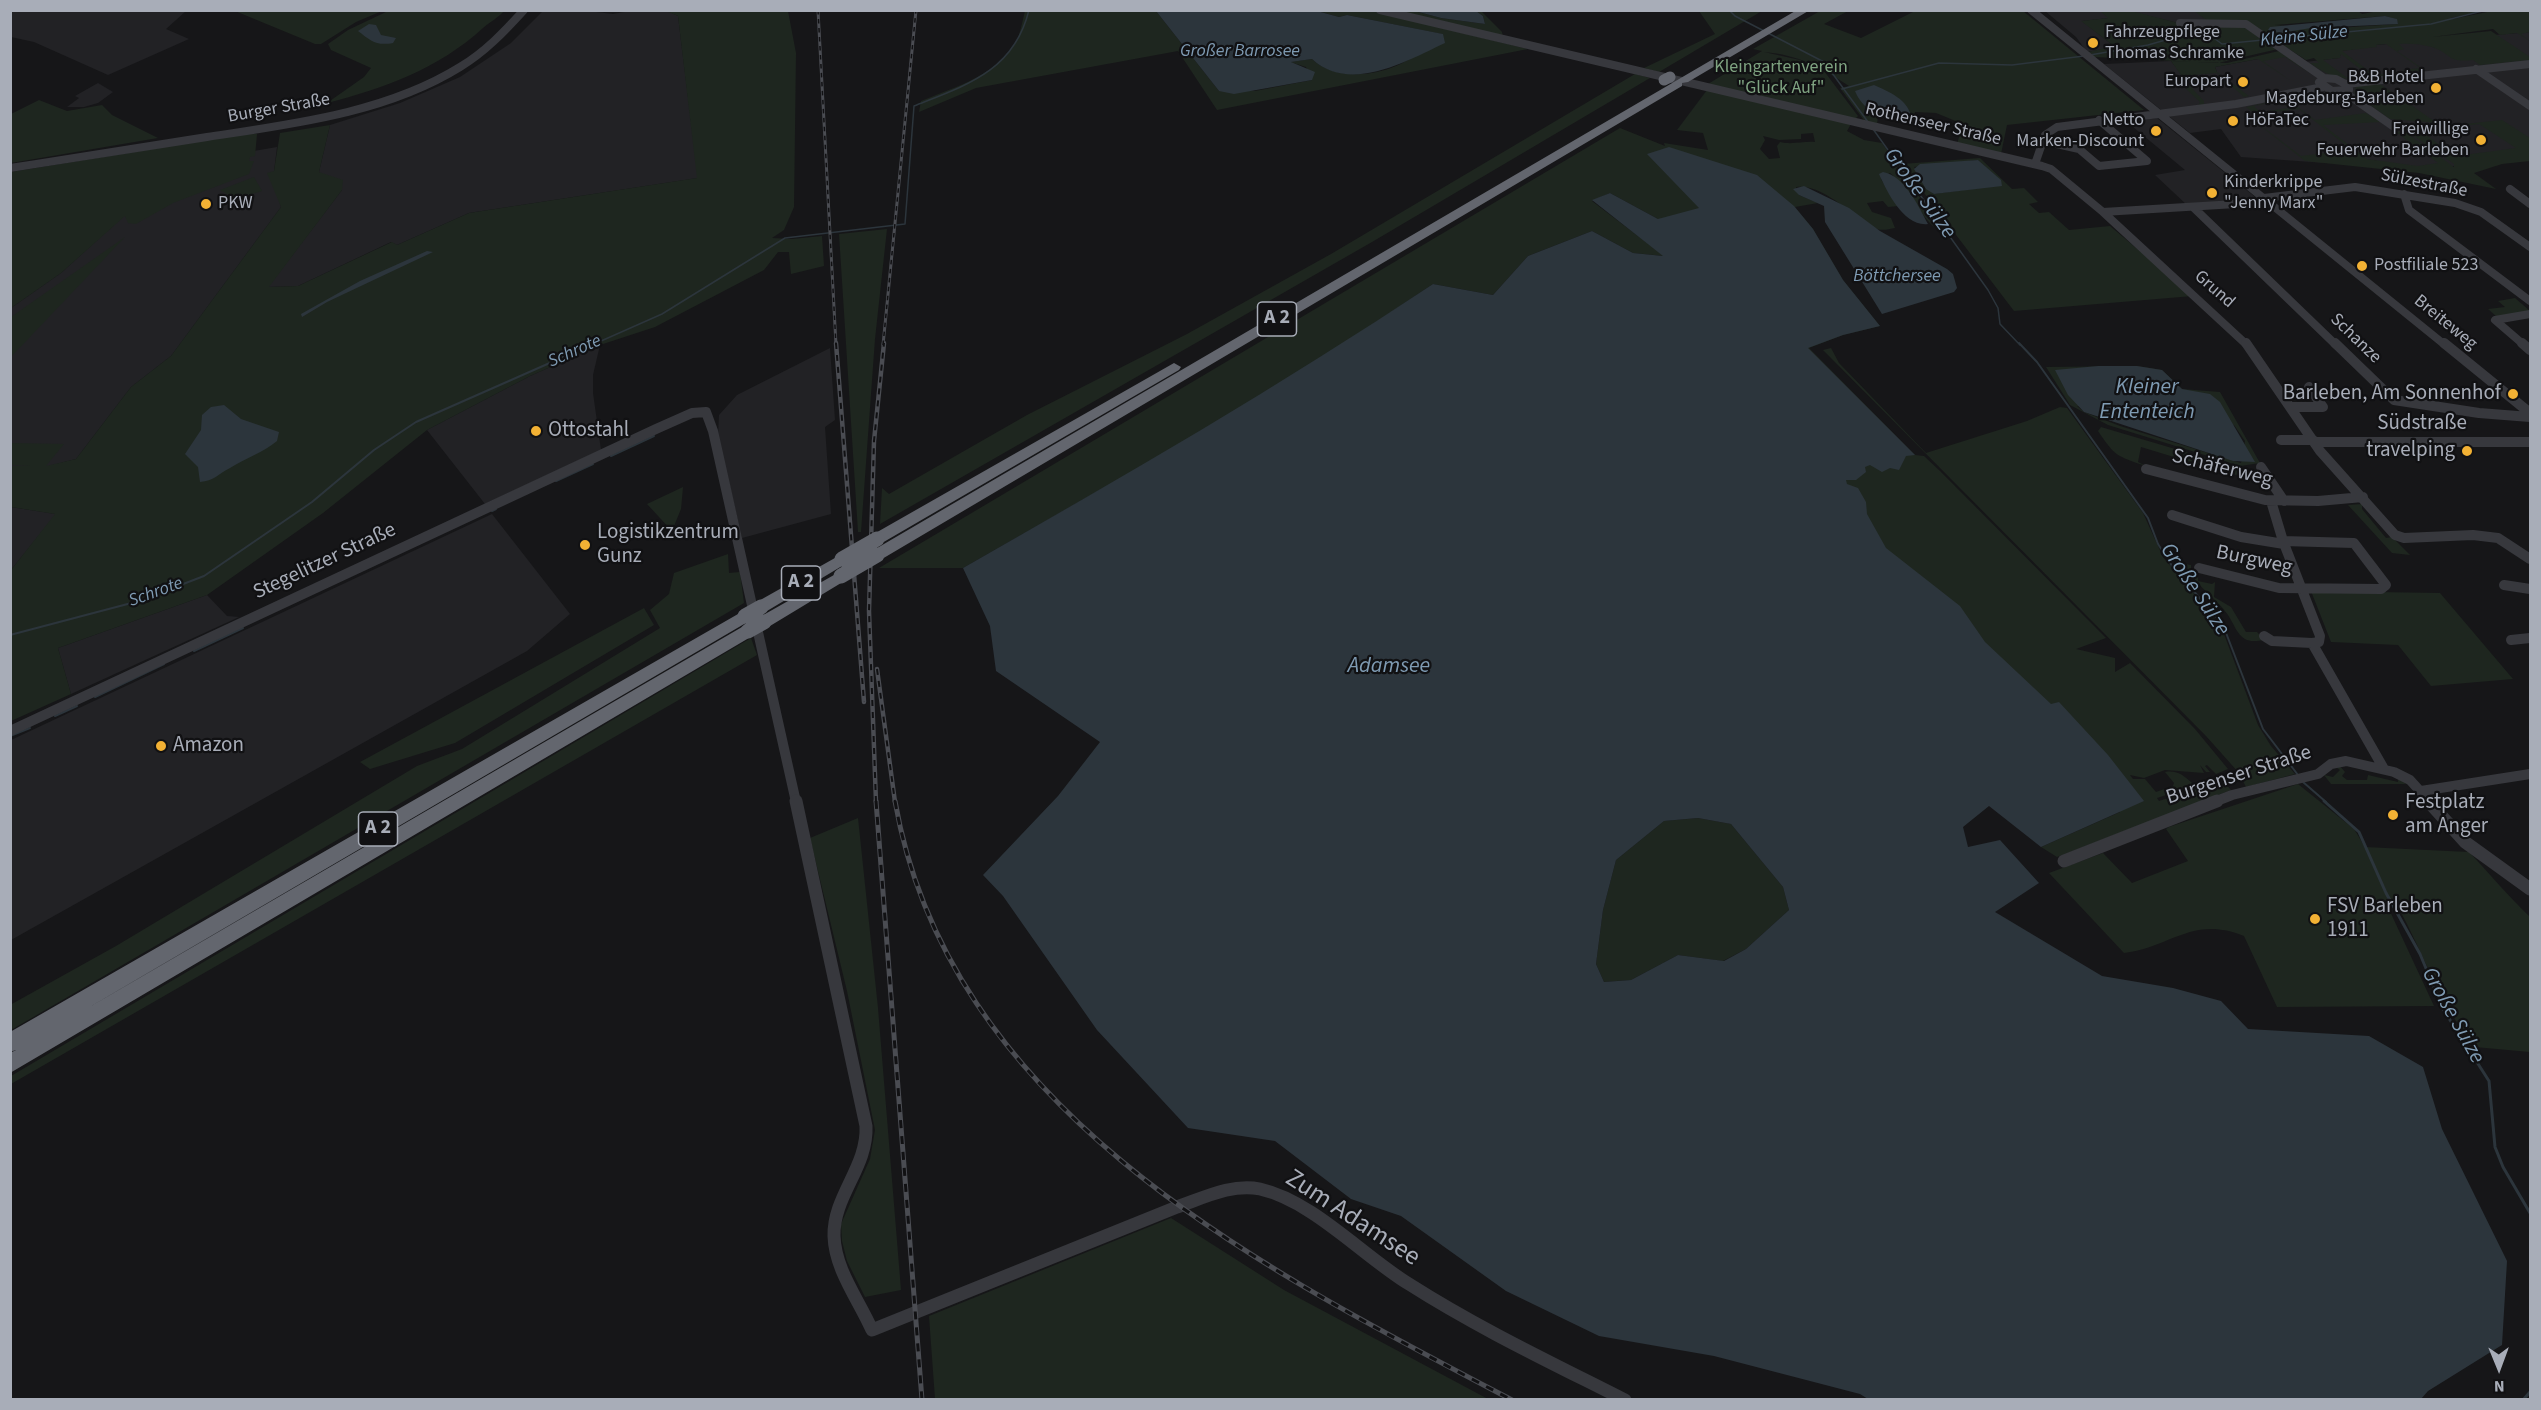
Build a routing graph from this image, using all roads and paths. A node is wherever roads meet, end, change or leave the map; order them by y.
1 (524, 10) edge
2 (1380, 10) edge
3 (1786, 10) edge
4 (1805, 10) edge
5 (2031, 10) edge
6 (2180, 23) dead end
7 (2530, 64) edge
8 (2476, 69) junction
9 (2324, 78) junction
10 (1669, 79) junction
11 (2346, 84) junction
12 (2323, 87) junction
13 (2344, 92) junction
14 (2530, 106) edge
15 (2157, 112) junction
16 (2099, 120) junction
17 (2394, 127) dead end
18 (2043, 141) junction
19 (2035, 164) junction
20 (10, 168) edge
21 (2510, 189) dead end
22 (2404, 195) junction
23 (2266, 200) junction
24 (2530, 204) edge
25 (2193, 207) junction
26 (2103, 212) junction
27 (2530, 247) edge
28 (2530, 301) edge
29 (2530, 314) edge
30 (2530, 350) edge
31 (2309, 387) dead end
32 (2290, 407) junction
33 (2530, 415) edge
34 (2281, 440) dead end
35 (2313, 441) junction
36 (2530, 442) edge
37 (2260, 467) dead end
38 (2145, 470) dead end
39 (2363, 497) junction
40 (2271, 501) junction
41 (2284, 501) junction
42 (2172, 515) dead end
43 (2284, 543) junction
44 (877, 547) junction
45 (2530, 559) edge
46 (2199, 568) dead end
47 (2504, 585) dead end
48 (2302, 589) junction
49 (2530, 589) edge
50 (754, 619) junction
51 (2264, 636) dead end
52 (2530, 638) edge
53 (2511, 640) dead end
54 (2312, 643) junction
55 (10, 730) edge
56 (2384, 769) junction
57 (2530, 774) edge
58 (2421, 790) junction
59 (2064, 861) dead end
60 (2530, 887) edge
61 (10, 1043) edge
62 (10, 1064) edge
63 (872, 1330) joint
64 (1625, 1400) edge

1 - 20 street, Burger Straße
2 - 10 street, Rothenseer Straße
3 - 10 highway, A 2
4 - 10 highway, A 2
5 - 15 street, Breiteweg
6 - 9 street
7 - 8 street
8 - 11 street
8 - 14 street
9 - 11 street
9 - 12 street
10 - 19 street, Rothenseer Straße
10 - 44 highway, A 2
11 - 13 street
12 - 13 street
12 - 15 street
13 - 17 street
15 - 16 street
15 - 23 street, Breiteweg
16 - 18 street
16 - 18 street
18 - 19 street
19 - 26 street, Rothenseer Straße
21 - 24 street
22 - 23 street, Sülzestraße
22 - 27 street, Sülzestraße
22 - 28 street
23 - 25 street
23 - 33 street, Breiteweg
25 - 26 street
25 - 33 street, Schanze
26 - 32 street, Grund
29 - 30 street
31 - 32 street
32 - 35 street, Grund
34 - 35 street, Südstraße
35 - 36 street, Südstraße
35 - 39 street, Grund
37 - 41 street
38 - 40 street, Schäferweg
39 - 41 street, Schäferweg
39 - 45 street, Grund
40 - 41 street, Schäferweg
40 - 43 street
42 - 43 street
43 - 48 street
43 - 48 street, Burgweg
44 - 50 highway, A 2, bridge
44 - 50 highway, A 2, bridge
46 - 48 street, Burgweg
47 - 49 street
48 - 54 street
50 - 61 highway, A 2
50 - 62 highway, A 2
51 - 54 street
52 - 53 street
54 - 56 street
55 - 63 street, Stegelitzer Straße
56 - 58 street, Burgenser Straße
56 - 59 street, Burgenser Straße
57 - 58 street
58 - 60 street, Burgenser Straße
63 - 64 street, Zum Adamsee

